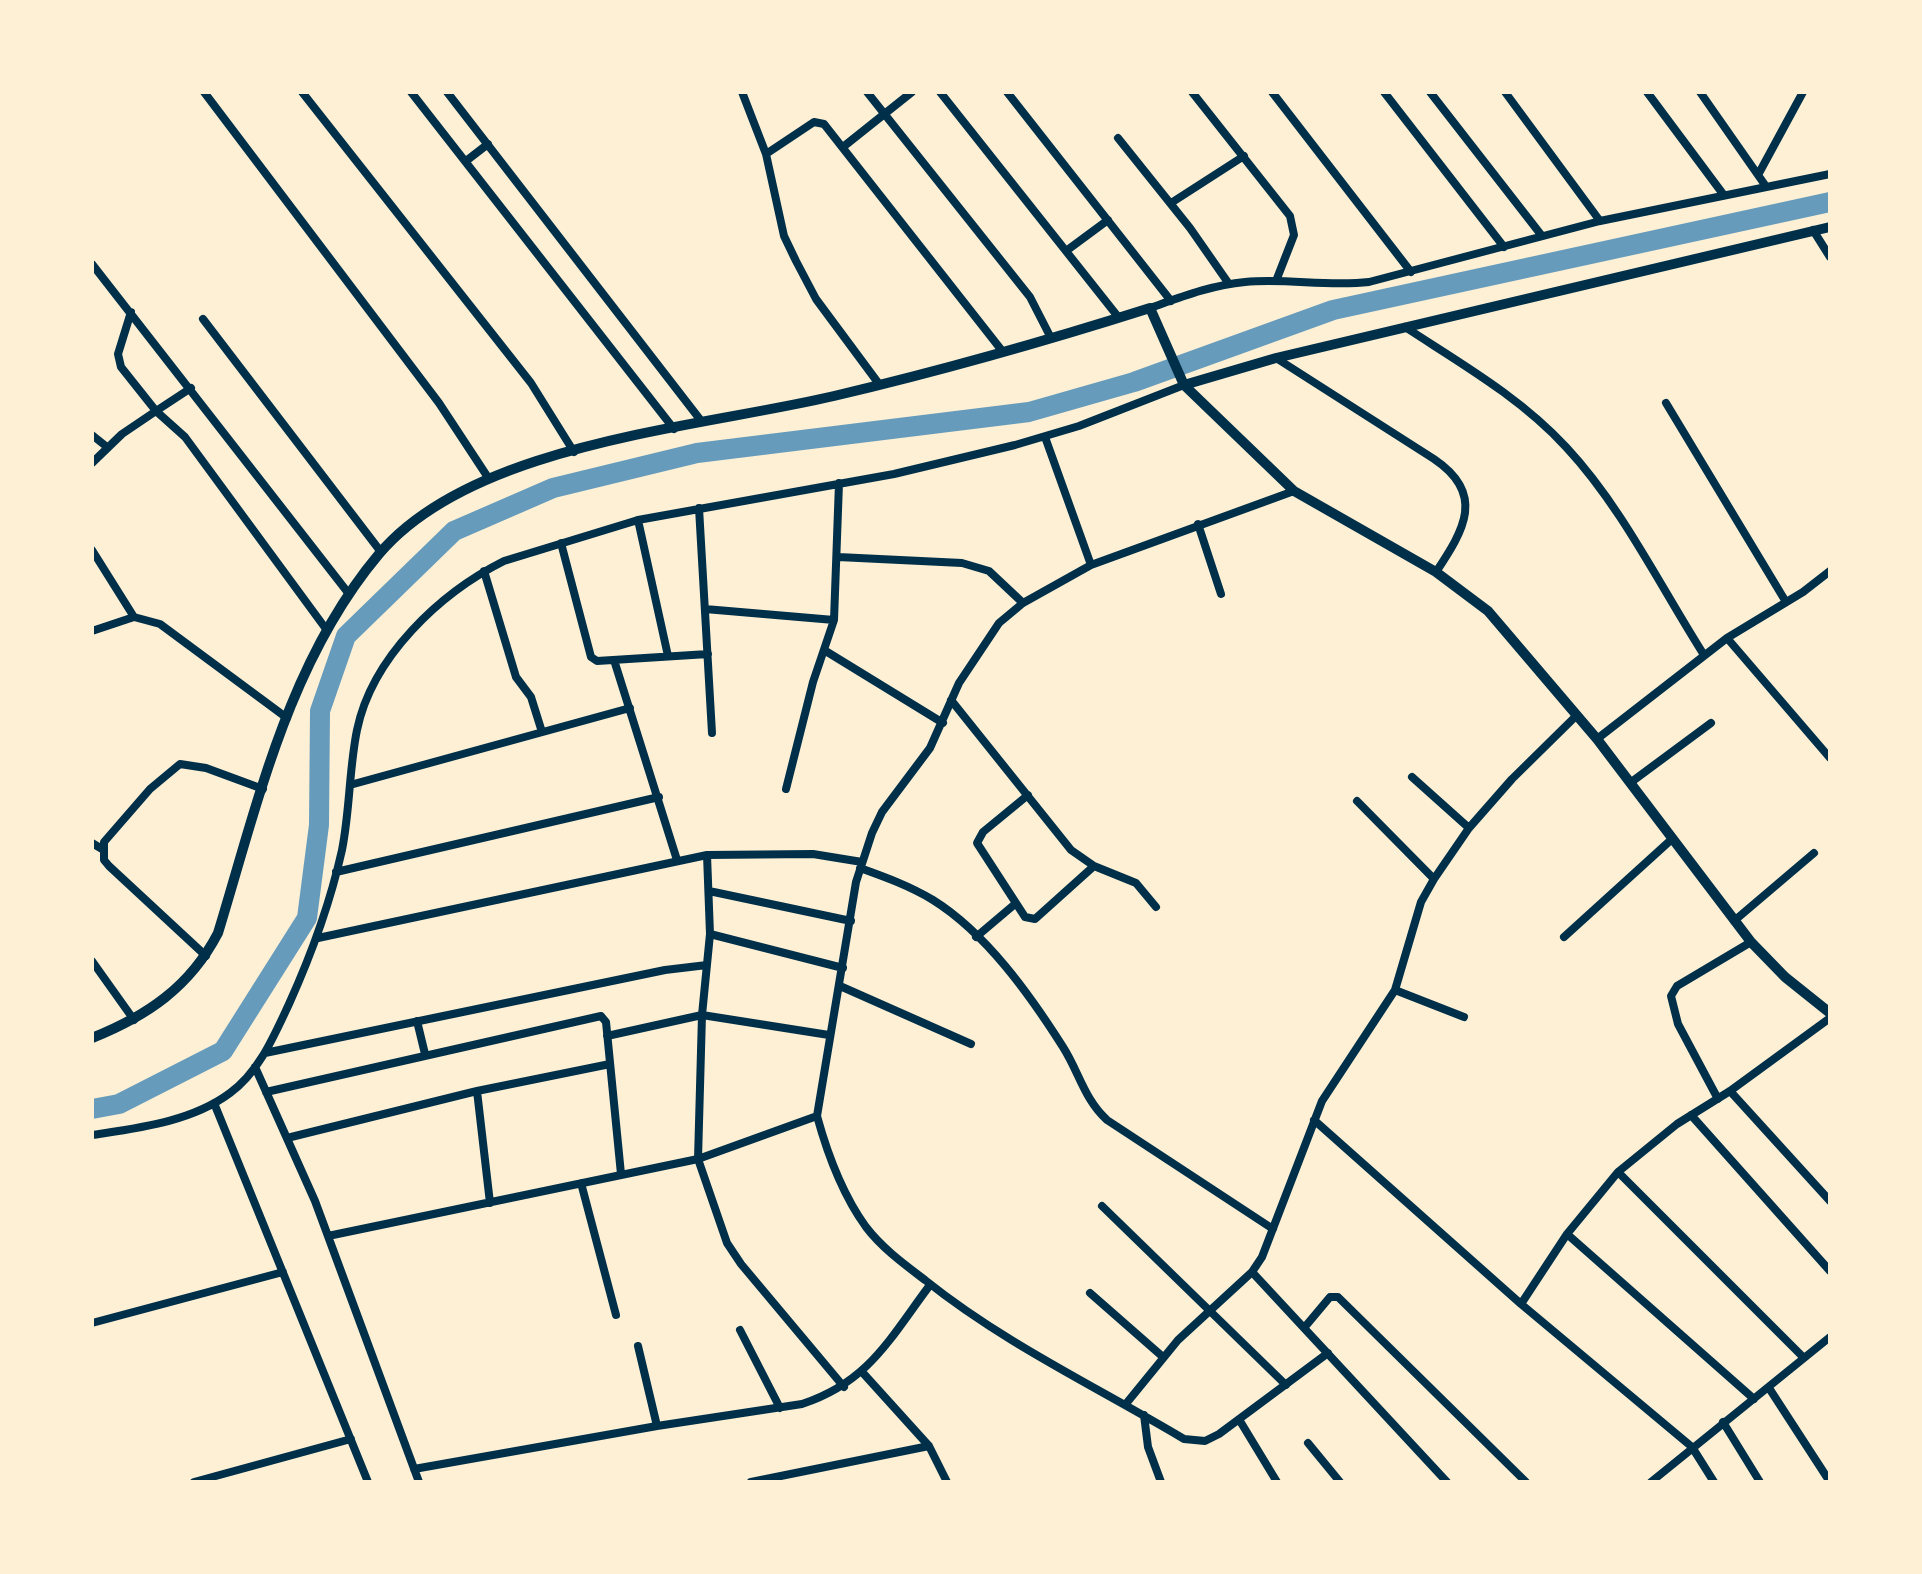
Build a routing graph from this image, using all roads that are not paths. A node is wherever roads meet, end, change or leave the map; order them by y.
1 (204, 92) edge
2 (302, 92) edge
3 (411, 92) edge
4 (447, 92) edge
5 (742, 92) edge
6 (867, 92) edge
7 (912, 92) edge
8 (940, 92) edge
9 (1007, 92) edge
10 (1192, 92) edge
11 (1272, 92) edge
12 (1384, 92) edge
13 (1430, 92) edge
14 (1505, 92) edge
15 (1647, 92) edge
16 (1700, 92) edge
17 (1803, 92) edge
18 (885, 113) junction
19 (1118, 138) dead end
20 (485, 146) junction
21 (843, 147) junction
22 (766, 154) junction
23 (1244, 156) junction
24 (468, 160) junction
25 (1830, 174) edge
26 (1758, 175) junction
27 (1765, 185) junction
28 (1723, 194) junction
29 (1171, 203) junction
30 (1108, 220) junction
31 (1600, 221) junction
32 (1830, 227) edge
33 (1813, 230) junction
34 (1542, 236) junction
35 (1504, 247) junction
36 (1066, 251) junction
37 (1830, 257) edge
38 (92, 264) edge
39 (1411, 272) junction
40 (1276, 281) junction
41 (1229, 284) junction
42 (1171, 301) junction
43 (1150, 308) junction
44 (131, 312) junction
45 (1119, 318) junction
46 (203, 319) dead end
47 (1405, 327) junction
48 (1051, 338) junction
49 (1003, 352) junction
50 (1276, 358) junction
51 (879, 384) junction
52 (1184, 385) junction
53 (191, 388) junction
54 (1666, 403) dead end
55 (156, 411) junction
56 (702, 422) junction
57 (674, 429) junction
58 (92, 435) edge
59 (1045, 437) junction
60 (107, 447) junction
61 (574, 452) junction
62 (92, 463) edge
63 (489, 479) junction
64 (839, 483) junction
65 (1294, 491) junction
66 (699, 508) junction
67 (638, 520) junction
68 (1198, 524) junction
69 (561, 543) junction
70 (92, 550) edge
71 (381, 552) junction
72 (838, 557) junction
73 (1091, 565) junction
74 (484, 571) junction
75 (1830, 571) edge
76 (1436, 572) junction
77 (349, 594) junction
78 (1221, 594) dead end
79 (1786, 602) junction
80 (1023, 603) junction
81 (705, 609) junction
82 (134, 617) junction
83 (834, 620) junction
84 (326, 629) junction
85 (92, 631) edge
86 (1727, 638) junction
87 (824, 650) junction
88 (708, 654) junction
89 (1704, 655) junction
90 (668, 656) junction
91 (614, 660) junction
92 (951, 700) junction
93 (630, 708) junction
94 (1577, 715) junction
95 (287, 718) junction
96 (943, 723) junction
97 (1711, 723) dead end
98 (542, 732) junction
99 (712, 733) dead end
100 (1597, 739) junction
101 (1830, 758) edge
102 (1412, 777) dead end
103 (1630, 783) junction
104 (350, 785) junction
105 (263, 789) junction
106 (786, 789) dead end
107 (1028, 795) junction
108 (659, 797) junction
109 (1357, 801) dead end
110 (1469, 828) junction
111 (1672, 839) junction
112 (92, 843) edge
113 (102, 849) junction
114 (1814, 853) dead end
115 (707, 855) junction
116 (677, 860) junction
117 (861, 865) junction
118 (1094, 866) junction
119 (336, 872) junction
120 (1434, 879) junction
121 (709, 891) junction
122 (1015, 904) junction
123 (1156, 907) dead end
124 (851, 921) junction
125 (1734, 921) junction
126 (710, 934) junction
127 (976, 937) junction
128 (1564, 937) dead end
129 (318, 938) junction
130 (1751, 942) junction
131 (206, 956) junction
132 (92, 961) edge
133 (707, 965) junction
134 (843, 968) junction
135 (840, 986) junction
136 (1395, 990) junction
137 (702, 1015) junction
138 (1830, 1015) edge
139 (1464, 1017) dead end
140 (134, 1020) junction
141 (417, 1021) junction
142 (829, 1035) junction
143 (607, 1036) junction
144 (92, 1038) edge
145 (971, 1044) dead end
146 (265, 1053) junction
147 (425, 1054) junction
148 (610, 1064) junction
149 (255, 1067) junction
150 (477, 1091) junction
151 (1730, 1091) junction
152 (266, 1092) junction
153 (1718, 1099) junction
154 (214, 1103) junction
155 (1691, 1115) junction
156 (817, 1116) junction
157 (1314, 1120) junction
158 (92, 1135) edge
159 (287, 1138) junction
160 (698, 1159) junction
161 (1618, 1172) junction
162 (621, 1174) junction
163 (581, 1183) junction
164 (1830, 1201) edge
165 (490, 1203) junction
166 (1102, 1206) dead end
167 (1273, 1229) junction
168 (1567, 1234) junction
169 (328, 1236) junction
170 (1830, 1271) edge
171 (283, 1272) junction
172 (1252, 1272) junction
173 (930, 1285) junction
174 (1090, 1293) dead end
175 (1521, 1304) junction
176 (1208, 1311) junction
177 (616, 1315) dead end
178 (92, 1323) edge
179 (1304, 1328) junction
180 (740, 1330) dead end
181 (1830, 1337) edge
182 (638, 1346) dead end
183 (1328, 1353) junction
184 (1163, 1357) junction
185 (1804, 1358) junction
186 (863, 1373) junction
187 (1286, 1385) junction
188 (844, 1387) junction
189 (1769, 1388) junction
190 (1754, 1399) junction
191 (1125, 1405) junction
192 (780, 1408) junction
193 (1144, 1415) junction
194 (1240, 1421) junction
195 (1723, 1422) junction
196 (657, 1426) junction
197 (351, 1439) junction
198 (1308, 1443) dead end
199 (929, 1446) junction
200 (1692, 1447) junction
201 (414, 1469) junction
202 (194, 1482) edge
203 (368, 1482) edge
204 (419, 1482) edge
205 (751, 1482) edge
206 (947, 1482) edge
207 (1161, 1482) edge
208 (1277, 1482) edge
209 (1340, 1482) edge
210 (1447, 1482) edge
211 (1526, 1482) edge
212 (1651, 1482) edge
213 (1714, 1482) edge
214 (1760, 1482) edge
215 (1830, 1482) edge

1 - 63 street
2 - 61 street
3 - 24 street
4 - 20 street
5 - 22 street
6 - 18 street
7 - 18 street
8 - 36 street
9 - 30 street
10 - 23 street
11 - 39 street
12 - 35 street
13 - 34 street
14 - 31 street
15 - 28 street
16 - 26 street
17 - 26 street
18 - 21 street
18 - 48 street
19 - 29 street
20 - 24 street
20 - 56 street
21 - 22 street
21 - 49 street
22 - 51 street
23 - 29 street
23 - 40 street
24 - 57 street
25 - 27 street
26 - 27 street
27 - 28 street
28 - 31 street
29 - 41 street
30 - 36 street
30 - 42 street
31 - 34 street
32 - 33 street
33 - 37 street
33 - 47 street
34 - 35 street
35 - 39 street
36 - 45 street
38 - 44 street
39 - 40 street
40 - 41 street
41 - 42 street
42 - 43 street
43 - 45 street
43 - 52 street
44 - 53 street
44 - 55 street
45 - 48 street
46 - 71 street
47 - 50 street
47 - 89 street
48 - 49 street
49 - 51 street
50 - 52 street
50 - 76 street
51 - 56 street
52 - 59 street
52 - 65 street
53 - 55 street
53 - 77 street
54 - 79 street
55 - 60 street
55 - 84 street
56 - 57 street
57 - 61 street
58 - 60 street
59 - 64 street
59 - 73 street
60 - 62 street
61 - 63 street
63 - 71 street
64 - 66 street
64 - 72 street
65 - 68 street
65 - 76 street
66 - 67 street
66 - 81 street
67 - 69 street
67 - 90 street
68 - 73 street
68 - 78 street
69 - 74 street
69 - 91 street
70 - 82 street
71 - 77 street
72 - 80 street
72 - 83 street
73 - 80 street
74 - 98 street
74 - 104 street
75 - 79 street
76 - 94 street
77 - 84 street
79 - 86 street
80 - 92 street
81 - 83 street
81 - 88 street
82 - 85 street
82 - 95 street
83 - 87 street
84 - 95 street
86 - 89 street
86 - 101 street
87 - 96 street
87 - 106 street
88 - 90 street
88 - 99 street
89 - 100 street
90 - 91 street
91 - 93 street
92 - 96 street
92 - 107 street
93 - 98 street
93 - 108 street
94 - 100 street
94 - 110 street
95 - 105 street
96 - 117 street
97 - 103 street
98 - 104 street
100 - 103 street
102 - 110 street
103 - 111 street
104 - 119 street
105 - 113 street
105 - 131 street
107 - 118 street
107 - 122 street
108 - 116 street
108 - 119 street
109 - 120 street
110 - 120 street
111 - 125 street
111 - 128 street
112 - 113 street
113 - 131 street
114 - 125 street
115 - 116 street
115 - 117 street
115 - 121 street
116 - 129 street
117 - 124 street
117 - 127 street
118 - 122 street
118 - 123 street
119 - 129 street
120 - 136 street
121 - 124 street
121 - 126 street
122 - 127 street
124 - 134 street
125 - 130 street
126 - 133 street
126 - 134 street
127 - 167 street
129 - 146 street
130 - 138 street
130 - 153 street
131 - 140 street
132 - 140 street
133 - 137 street
133 - 141 street
134 - 135 street
135 - 142 street
135 - 145 street
136 - 139 street
136 - 157 street
137 - 142 street
137 - 143 street
137 - 160 street
138 - 151 street
140 - 144 street
141 - 146 street
141 - 147 street
142 - 156 street
143 - 147 street
143 - 148 street
146 - 149 street
147 - 152 street
148 - 150 street
148 - 162 street
149 - 152 street
149 - 154 street
150 - 159 street
150 - 165 street
151 - 153 street
151 - 164 street
152 - 159 street
153 - 155 street
154 - 158 street
154 - 171 street
155 - 161 street
155 - 170 street
156 - 160 street
156 - 173 street
157 - 167 street
157 - 175 street
159 - 169 street
160 - 162 street
160 - 188 street
161 - 168 street
161 - 185 street
162 - 163 street
163 - 165 street
163 - 177 street
165 - 169 street
166 - 176 street
167 - 172 street
168 - 175 street
168 - 190 street
169 - 201 street
171 - 178 street
171 - 197 street
172 - 176 street
172 - 179 street
173 - 186 street
173 - 191 street
174 - 184 street
175 - 200 street
176 - 184 street
176 - 187 street
179 - 183 street
179 - 211 street
180 - 192 street
181 - 185 street
182 - 196 street
183 - 187 street
183 - 210 street
184 - 191 street
185 - 189 street
186 - 188 street
186 - 199 street
187 - 194 street
188 - 192 street
189 - 190 street
189 - 215 street
190 - 195 street
191 - 193 street
192 - 196 street
193 - 194 street
193 - 207 street
194 - 208 street
195 - 200 street
195 - 214 street
196 - 201 street
197 - 202 street
197 - 203 street
198 - 209 street
199 - 205 street
199 - 206 street
200 - 212 street
200 - 213 street
201 - 204 street

